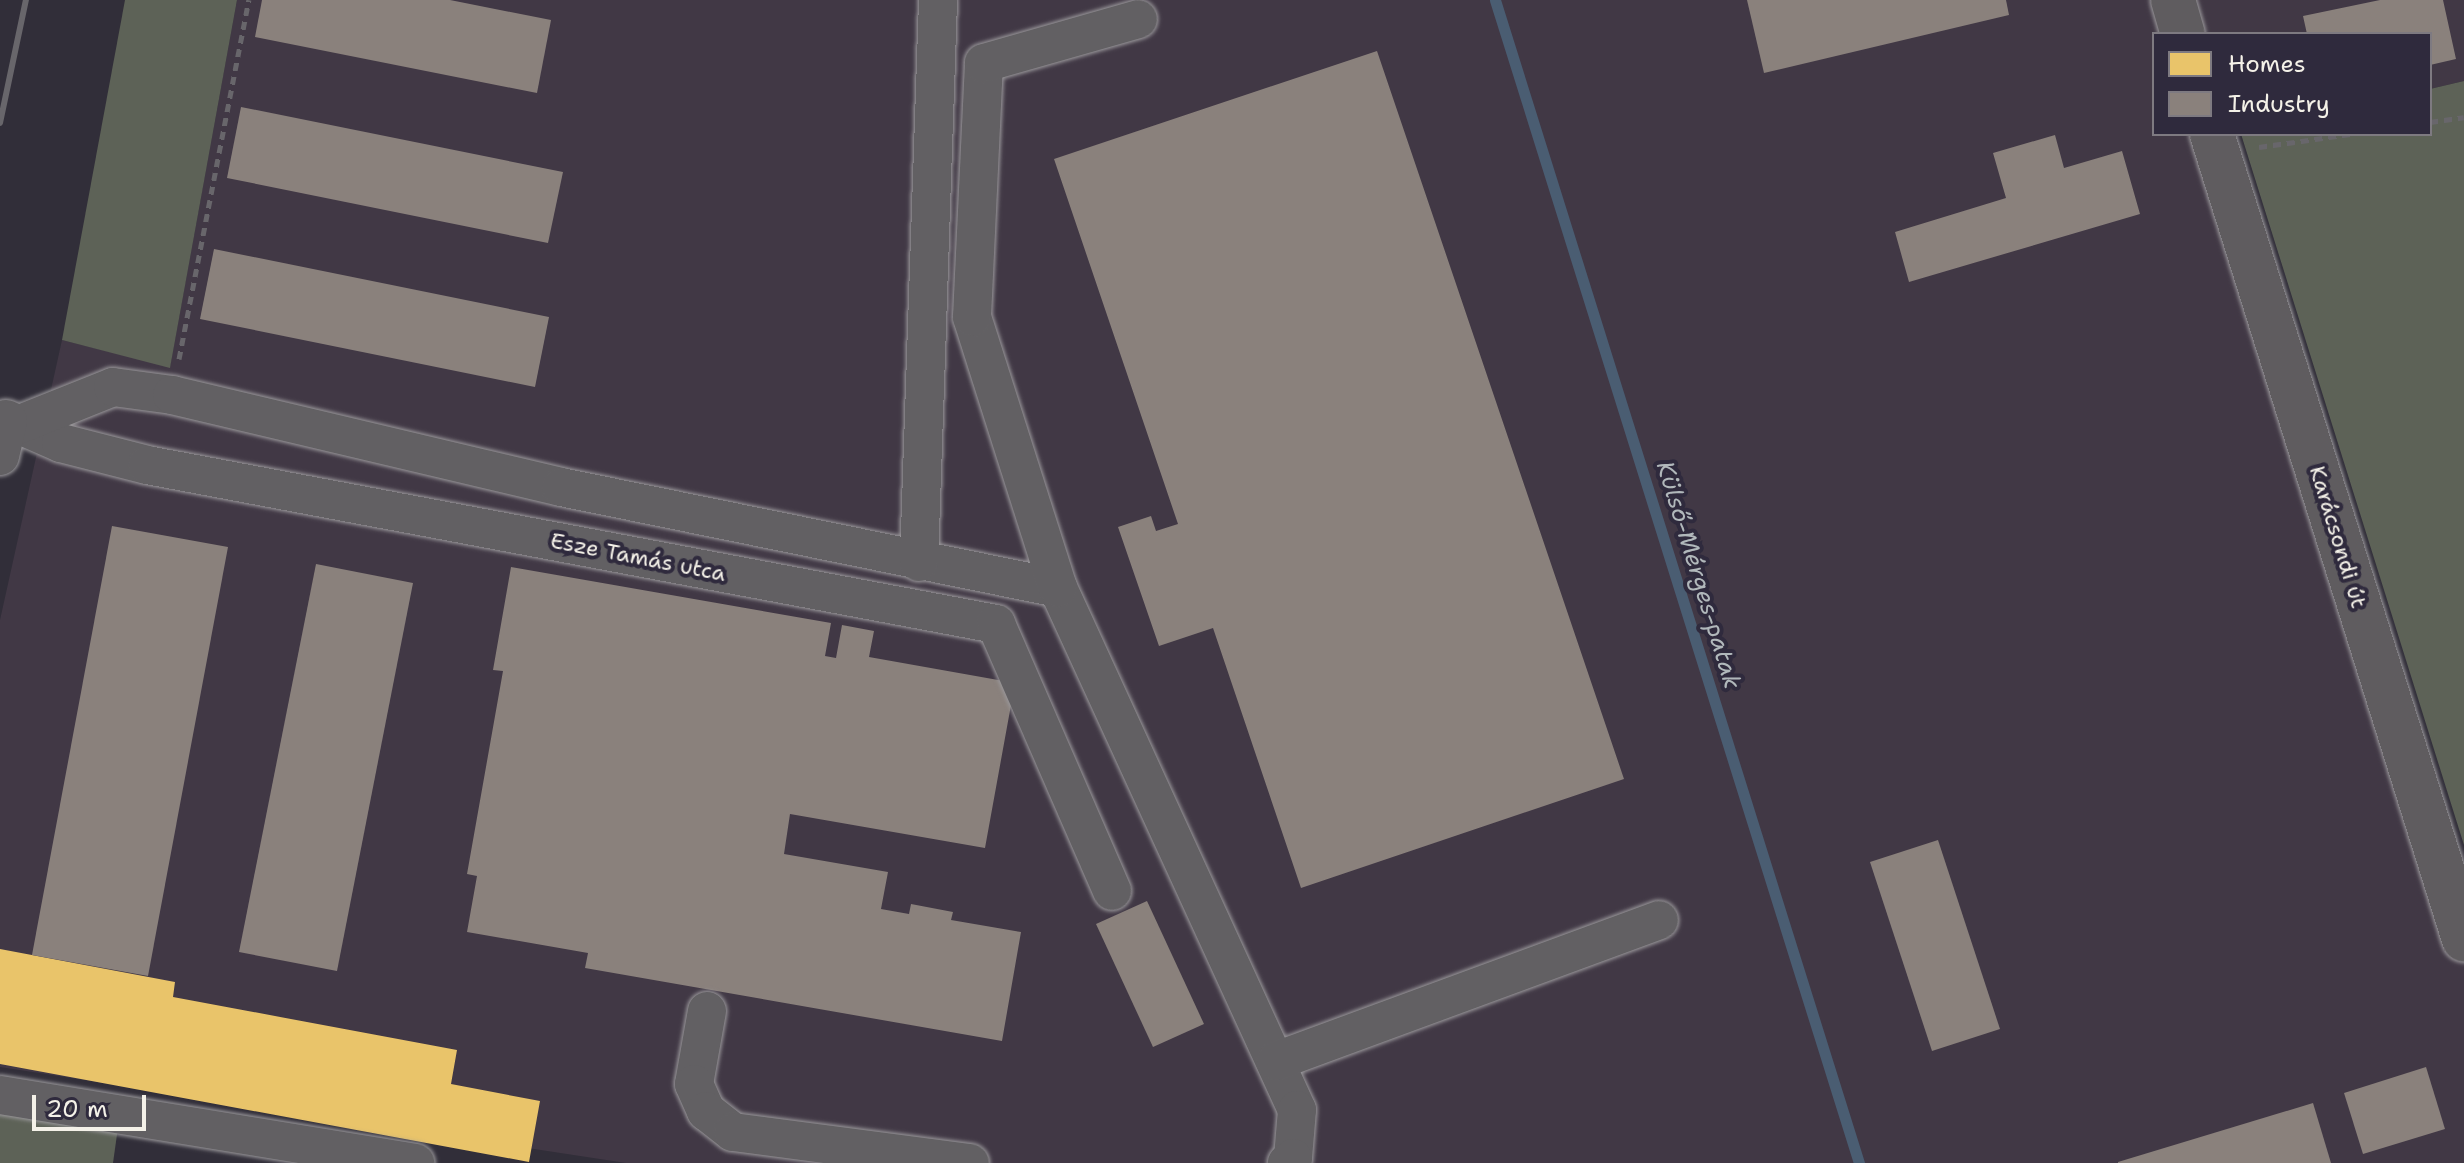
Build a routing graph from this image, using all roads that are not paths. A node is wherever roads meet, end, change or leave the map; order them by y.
1 (938, 0) edge
2 (2173, 0) edge
3 (1138, 19) dead end
4 (2182, 32) edge
5 (2215, 144) edge
6 (6, 429) edge
7 (919, 562) junction
8 (1058, 588) junction
9 (1112, 891) dead end
10 (1659, 920) dead end
11 (2464, 939) edge
12 (707, 1011) dead end
13 (1276, 1061) junction
14 (0, 1095) edge
15 (415, 1163) edge
16 (970, 1163) edge
17 (1287, 1163) edge

1 - 7 street
2 - 4 main road
3 - 8 street
5 - 11 main road, Karácsondi út
6 - 7 street
6 - 9 street, Esze Tamás utca
7 - 8 street
8 - 13 street
10 - 13 street
12 - 16 street
13 - 17 street
14 - 15 street

